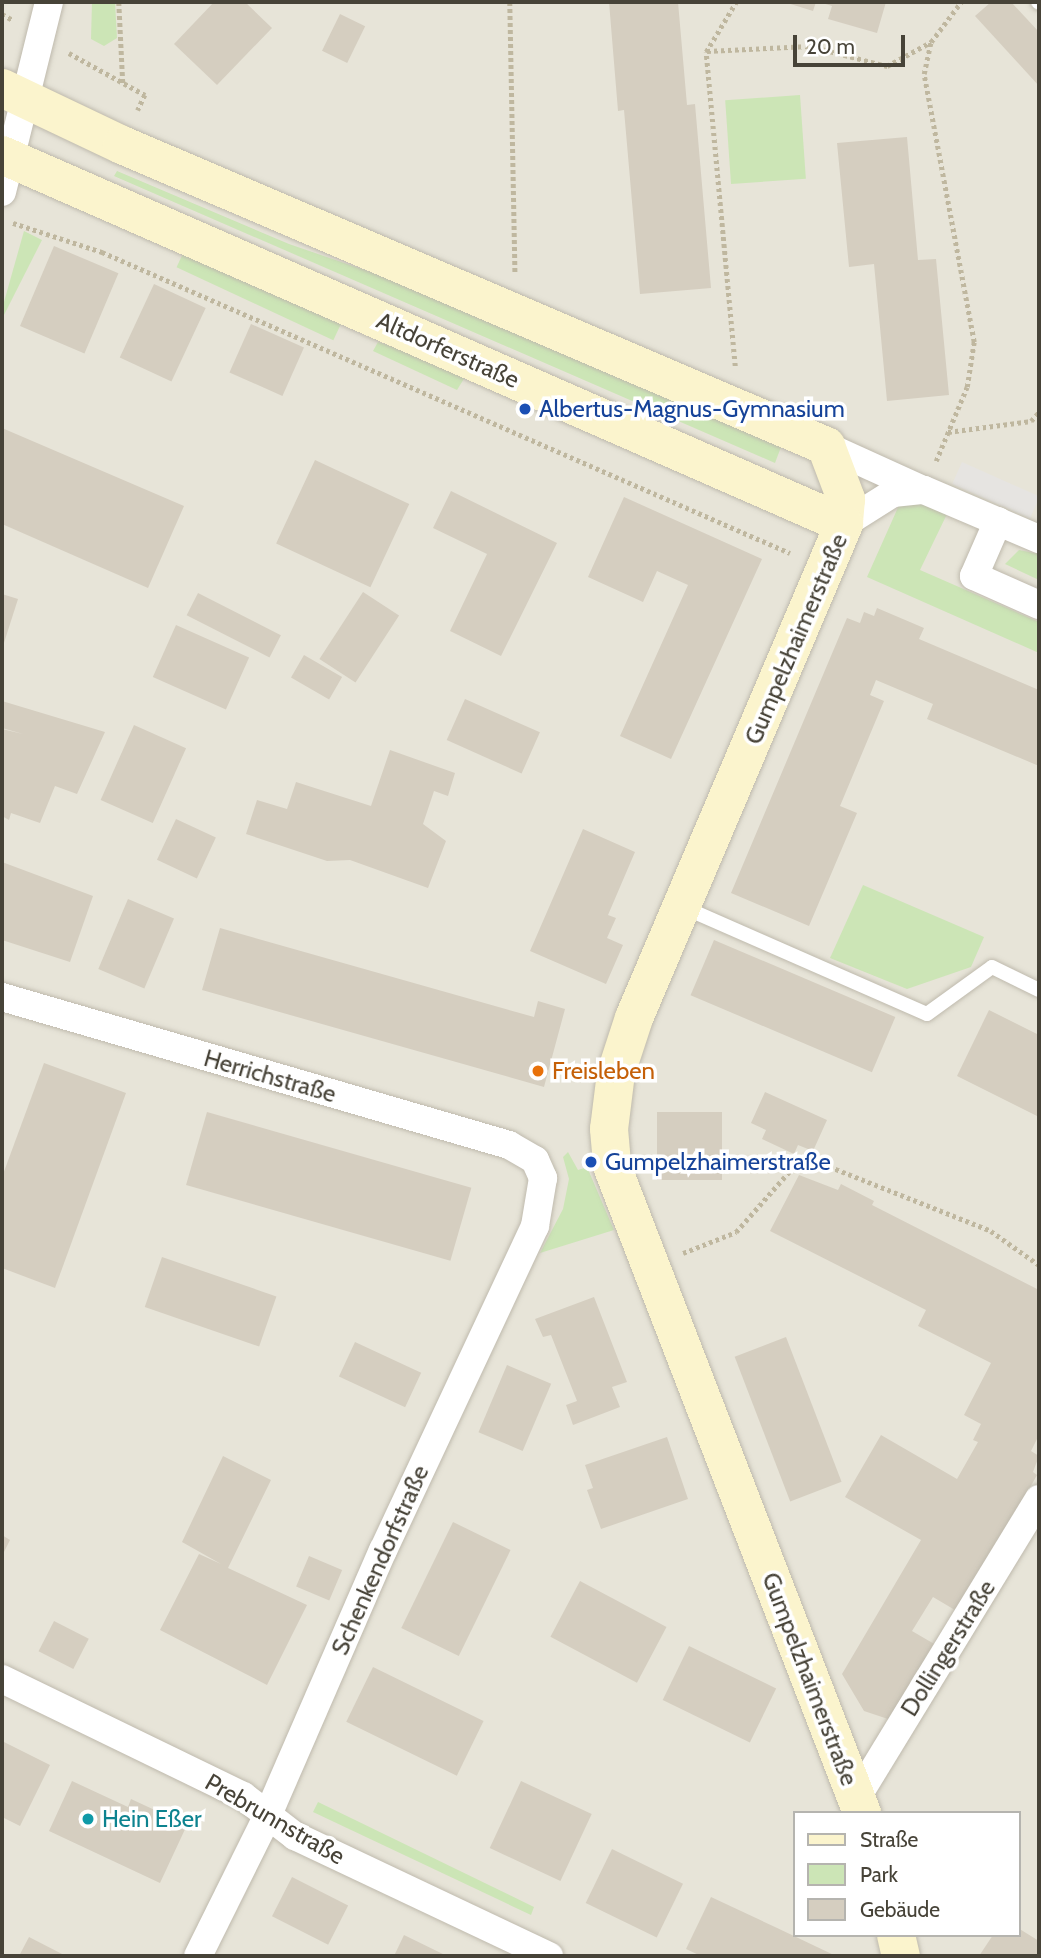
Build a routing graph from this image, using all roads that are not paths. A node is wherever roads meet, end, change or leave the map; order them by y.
1 (49, 2) edge
2 (14, 94) edge
3 (4, 168) edge
4 (825, 446) junction
5 (924, 490) junction
6 (998, 521) junction
7 (844, 524) junction
8 (1039, 540) edge
9 (1039, 605) edge
10 (682, 906) junction
11 (1039, 990) edge
12 (2, 997) edge
13 (535, 1160) joint
14 (1039, 1499) edge
15 (2, 1679) edge
16 (859, 1805) edge
17 (268, 1815) junction
18 (896, 1937) edge
19 (198, 1956) edge
20 (549, 1956) edge
21 (901, 1956) edge

1 - 2 street
2 - 3 street
2 - 4 street
3 - 7 street, Altdorferstraße
4 - 5 street
4 - 7 street, Gumpelzhaimerstraße
5 - 6 street
5 - 7 street
6 - 8 street
6 - 9 street
7 - 10 street, Gumpelzhaimerstraße
10 - 11 lane
10 - 16 street, Gumpelzhaimerstraße
12 - 13 street, Herrichstraße
13 - 17 street, Schenkendorfstraße
14 - 16 street, Dollingerstraße
15 - 17 street, Prebrunnstraße
17 - 19 street, Schenkendorfstraße
17 - 20 street, Prebrunnstraße
18 - 21 street

